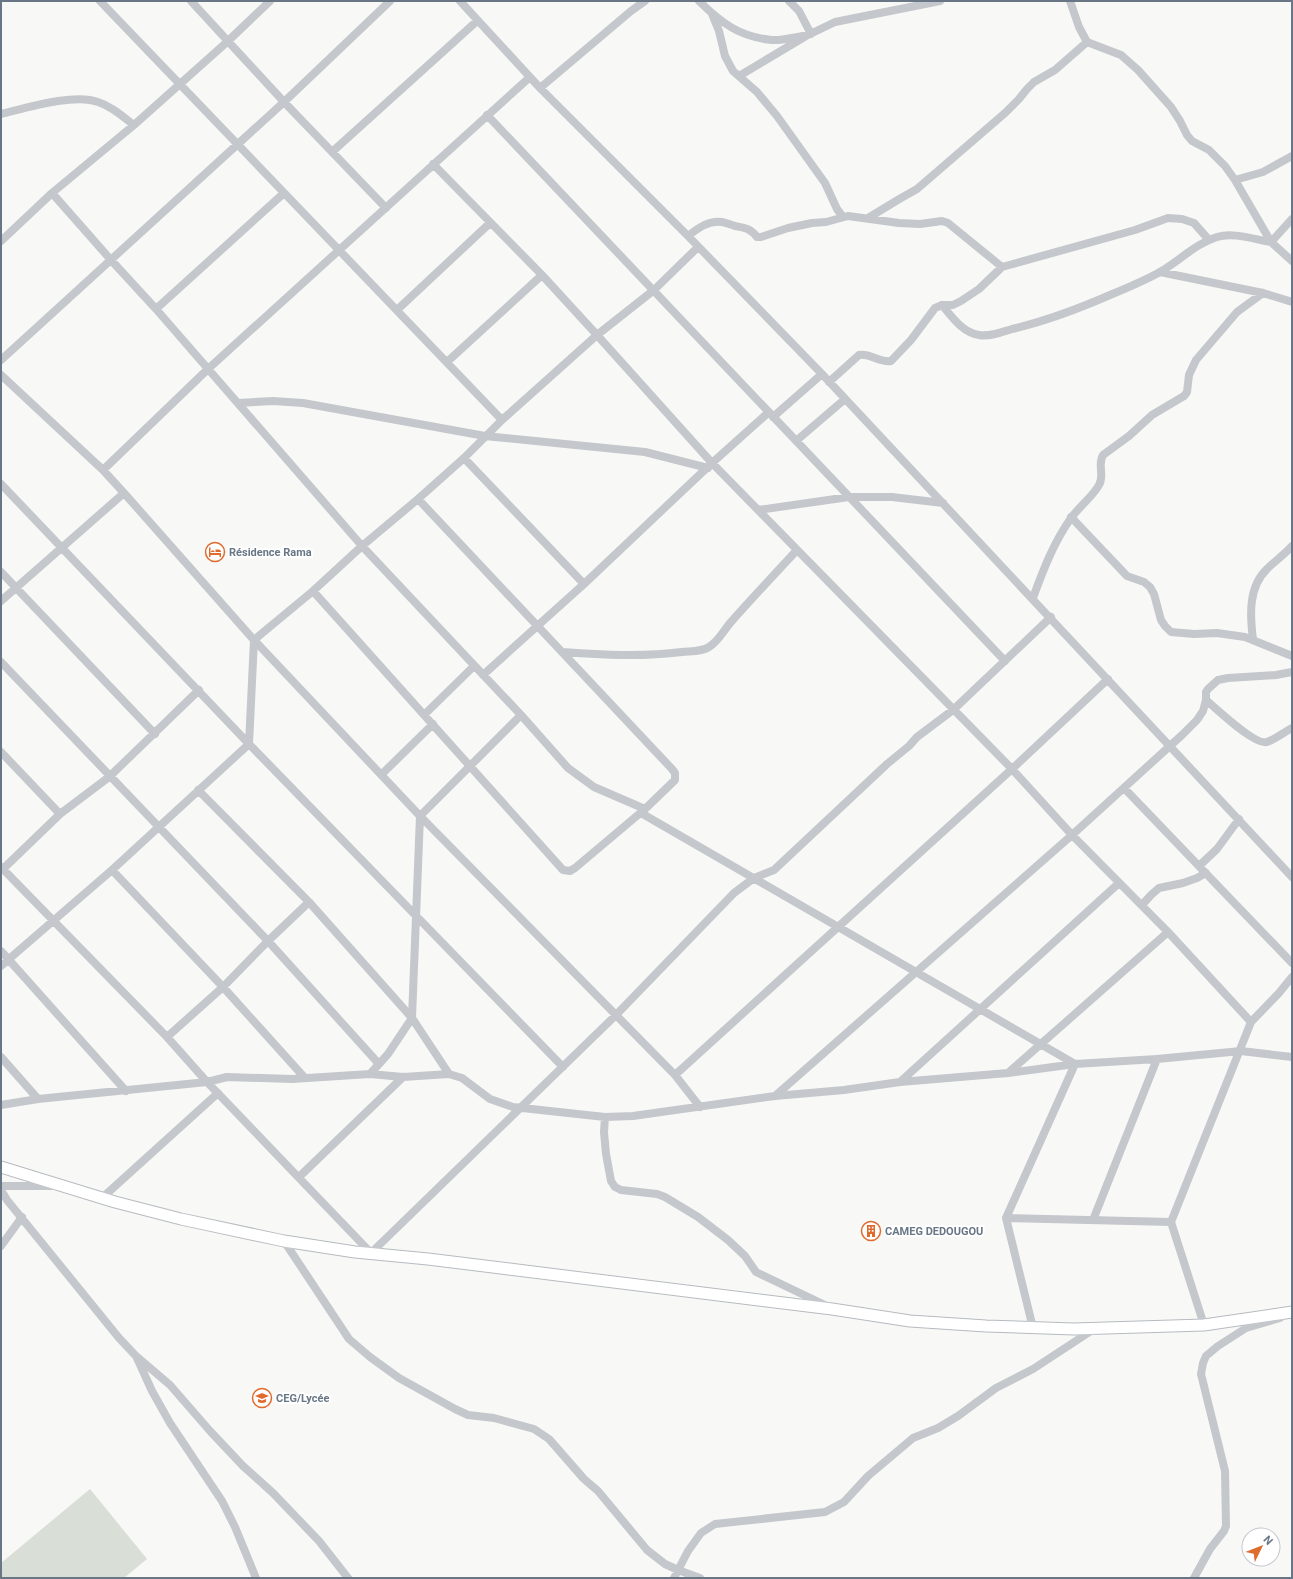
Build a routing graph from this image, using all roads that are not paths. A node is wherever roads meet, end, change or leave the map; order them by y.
1 (100, 1) edge
2 (191, 1) edge
3 (270, 1) edge
4 (390, 1) edge
5 (460, 1) edge
6 (645, 1) edge
7 (699, 1) edge
8 (789, 1) edge
9 (940, 1) edge
10 (1070, 1) edge
11 (712, 14) junction
12 (477, 21) junction
13 (809, 35) junction
14 (227, 42) junction
15 (1087, 42) junction
16 (530, 76) junction
17 (739, 76) junction
18 (180, 84) junction
19 (540, 88) junction
20 (284, 102) junction
21 (1, 114) edge
22 (487, 115) junction
23 (134, 125) junction
24 (236, 144) junction
25 (332, 152) junction
26 (1292, 156) edge
27 (433, 164) junction
28 (1235, 180) junction
29 (52, 193) junction
30 (284, 193) junction
31 (386, 208) junction
32 (843, 217) junction
33 (868, 218) junction
34 (1292, 218) edge
35 (490, 222) junction
36 (688, 236) junction
37 (1209, 240) junction
38 (1, 241) edge
39 (1271, 242) junction
40 (698, 247) junction
41 (339, 250) junction
42 (111, 260) junction
43 (1292, 261) edge
44 (1002, 267) junction
45 (1160, 272) junction
46 (542, 275) junction
47 (654, 290) junction
48 (1263, 293) junction
49 (1292, 302) edge
50 (942, 305) junction
51 (156, 309) junction
52 (397, 310) junction
53 (597, 335) junction
54 (1, 360) edge
55 (447, 362) junction
56 (208, 369) junction
57 (1, 374) edge
58 (822, 374) junction
59 (829, 382) junction
60 (845, 399) junction
61 (238, 403) junction
62 (771, 415) junction
63 (502, 420) junction
64 (485, 436) junction
65 (796, 441) junction
66 (464, 458) junction
67 (710, 465) junction
68 (103, 470) junction
69 (1, 484) edge
70 (124, 493) junction
71 (849, 497) junction
72 (418, 499) junction
73 (943, 503) junction
74 (758, 510) junction
75 (1071, 517) junction
76 (362, 546) junction
77 (1292, 546) edge
78 (62, 548) junction
79 (797, 550) junction
80 (1, 572) edge
81 (584, 584) junction
82 (16, 587) junction
83 (313, 591) junction
84 (1033, 598) junction
85 (1, 601) edge
86 (1051, 617) junction
87 (538, 626) junction
88 (254, 640) junction
89 (1254, 640) junction
90 (563, 652) junction
91 (1292, 656) edge
92 (1005, 661) junction
93 (1, 662) edge
94 (474, 666) junction
95 (1292, 672) edge
96 (483, 675) junction
97 (1108, 679) junction
98 (199, 690) junction
99 (1206, 700) junction
100 (953, 710) junction
101 (424, 715) junction
102 (521, 715) junction
103 (433, 724) junction
104 (1292, 728) edge
105 (155, 734) junction
106 (249, 744) junction
107 (1170, 745) junction
108 (1, 752) edge
109 (470, 766) junction
110 (1012, 769) junction
111 (382, 774) junction
112 (109, 776) junction
113 (1124, 788) junction
114 (198, 790) junction
115 (643, 811) junction
116 (60, 814) junction
117 (420, 816) junction
118 (1239, 819) junction
119 (158, 828) junction
120 (1072, 835) junction
121 (1199, 866) junction
122 (2, 868) edge
123 (112, 870) junction
124 (1206, 873) junction
125 (1292, 877) edge
126 (754, 878) junction
127 (1119, 883) junction
128 (308, 902) junction
129 (1142, 905) junction
130 (416, 916) junction
131 (54, 921) junction
132 (838, 927) junction
133 (1168, 932) junction
134 (268, 941) junction
135 (1, 951) edge
136 (8, 959) junction
137 (1292, 963) edge
138 (1, 966) edge
139 (916, 972) junction
140 (1292, 977) edge
141 (223, 987) junction
142 (980, 1009) junction
143 (615, 1016) junction
144 (412, 1018) junction
145 (1252, 1022) junction
146 (167, 1037) junction
147 (1041, 1044) junction
148 (1241, 1051) junction
149 (1, 1057) edge
150 (1292, 1057) edge
151 (1157, 1059) junction
152 (379, 1064) junction
153 (1075, 1064) junction
154 (563, 1068) junction
155 (1008, 1073) junction
156 (370, 1074) junction
157 (449, 1074) junction
158 (674, 1075) junction
159 (403, 1077) junction
160 (304, 1078) junction
161 (207, 1082) junction
162 (900, 1082) junction
163 (126, 1091) junction
164 (218, 1093) junction
165 (775, 1096) junction
166 (38, 1099) junction
167 (1, 1105) edge
168 (700, 1107) junction
169 (521, 1108) junction
170 (604, 1117) junction
171 (1, 1167) edge
172 (299, 1177) junction
173 (60, 1185) junction
174 (1, 1186) edge
175 (1, 1190) edge
176 (102, 1198) junction
177 (22, 1218) junction
178 (1006, 1218) junction
179 (1093, 1220) junction
180 (1172, 1222) junction
181 (284, 1242) junction
182 (1, 1246) edge
183 (371, 1253) junction
184 (832, 1309) junction
185 (1292, 1313) edge
186 (1185, 1325) junction
187 (1204, 1325) junction
188 (1033, 1328) junction
189 (136, 1356) junction
190 (678, 1570) junction
191 (256, 1578) edge
192 (348, 1578) edge
193 (674, 1578) edge
194 (700, 1578) edge
195 (1194, 1578) edge

1 - 18 street
2 - 14 street
3 - 14 street
4 - 20 street
5 - 12 street
6 - 19 street
7 - 11 street
8 - 13 street
9 - 13 street
10 - 15 street
11 - 13 street
11 - 17 street
12 - 16 street
12 - 25 street
13 - 17 street
14 - 18 street
14 - 20 street
15 - 28 street
15 - 33 street
16 - 19 street
16 - 22 street
17 - 32 street
18 - 23 street
18 - 24 street
19 - 36 street
20 - 24 street
20 - 25 street
21 - 23 street
22 - 27 street
22 - 47 street
23 - 29 street
24 - 30 street
24 - 42 street
25 - 31 street
26 - 28 street
27 - 31 street
27 - 35 street
28 - 39 street
29 - 38 street
29 - 42 street
30 - 41 street
30 - 51 street
31 - 41 street
32 - 33 street
32 - 36 street
33 - 44 street
34 - 39 street
35 - 46 street
35 - 52 street
36 - 40 street
37 - 39 street
37 - 44 street
37 - 45 street
39 - 43 street
40 - 47 street
40 - 58 street
41 - 52 street
41 - 56 street
42 - 51 street
42 - 54 street
44 - 50 street
45 - 48 street
45 - 50 street
46 - 53 street
46 - 55 street
47 - 53 street
47 - 62 street
48 - 49 street
48 - 75 street
50 - 59 street
51 - 56 street
52 - 55 street
53 - 63 street
53 - 67 street
55 - 63 street
56 - 61 street
56 - 68 street
57 - 68 street
58 - 59 street
58 - 62 street
59 - 60 street
60 - 65 street
60 - 73 street
61 - 64 street
61 - 76 street
62 - 65 street
62 - 67 street
63 - 64 street
64 - 66 street
64 - 67 street
65 - 71 street
66 - 72 street
66 - 81 street
67 - 74 street
67 - 81 street
68 - 70 street
69 - 78 street
70 - 78 street
70 - 88 street
71 - 73 street
71 - 74 street
71 - 92 street
72 - 76 street
72 - 87 street
73 - 84 street
74 - 79 street
75 - 84 street
75 - 89 street
76 - 83 street
76 - 94 street
77 - 89 street
78 - 82 street
78 - 98 street
79 - 90 street
79 - 100 street
80 - 82 street
81 - 87 street
82 - 85 street
82 - 105 street
83 - 88 street
83 - 101 street
84 - 86 street
86 - 92 street
86 - 97 street
87 - 90 street
87 - 96 street
88 - 106 street
88 - 111 street
89 - 91 street
90 - 115 street
92 - 100 street
93 - 112 street
94 - 96 street
94 - 101 street
95 - 99 street
96 - 102 street
97 - 107 street
97 - 110 street
98 - 105 street
98 - 106 street
99 - 104 street
99 - 107 street
100 - 110 street
100 - 126 street
101 - 103 street
102 - 109 street
102 - 115 street
103 - 109 street
103 - 111 street
105 - 112 street
106 - 114 street
106 - 130 street
107 - 113 street
107 - 118 street
108 - 116 street
109 - 115 street
109 - 117 street
110 - 120 street
110 - 132 street
111 - 117 street
112 - 116 street
112 - 119 street
113 - 120 street
113 - 121 street
114 - 119 street
114 - 128 street
115 - 126 street
116 - 122 street
117 - 130 street
117 - 143 street
118 - 121 street
118 - 125 street
119 - 123 street
119 - 134 street
120 - 127 street
120 - 139 street
121 - 124 street
122 - 131 street
123 - 131 street
123 - 141 street
124 - 129 street
124 - 137 street
126 - 132 street
126 - 143 street
127 - 129 street
127 - 142 street
128 - 134 street
128 - 144 street
129 - 133 street
130 - 144 street
130 - 154 street
131 - 136 street
131 - 146 street
132 - 139 street
132 - 158 street
133 - 145 street
133 - 147 street
134 - 141 street
134 - 152 street
135 - 136 street
136 - 138 street
136 - 163 street
139 - 142 street
139 - 165 street
140 - 145 street
141 - 146 street
141 - 160 street
142 - 147 street
142 - 162 street
143 - 154 street
143 - 158 street
144 - 152 street
144 - 157 street
145 - 148 street
146 - 161 street
147 - 153 street
147 - 155 street
148 - 150 street
148 - 151 street
148 - 180 street
149 - 166 street
151 - 153 street
151 - 179 street
152 - 156 street
153 - 155 street
153 - 178 street
154 - 169 street
155 - 162 street
156 - 159 street
156 - 160 street
157 - 159 street
157 - 169 street
158 - 168 street
159 - 172 street
160 - 161 street
161 - 163 street
161 - 164 street
162 - 165 street
163 - 166 street
164 - 172 street
164 - 176 street
165 - 168 street
166 - 167 street
168 - 170 street
169 - 170 street
169 - 183 street
170 - 184 street
171 - 173 main road
172 - 183 street
173 - 174 street
173 - 176 main road
175 - 177 street
176 - 181 main road
177 - 182 street
177 - 189 street
178 - 179 street
178 - 188 street
179 - 180 street
180 - 187 street
181 - 183 main road
181 - 190 street
183 - 184 main road
184 - 188 main road
185 - 187 main road
185 - 195 street
186 - 187 main road
186 - 188 main road
186 - 190 street
189 - 191 street
189 - 192 street
190 - 193 street
190 - 194 street

